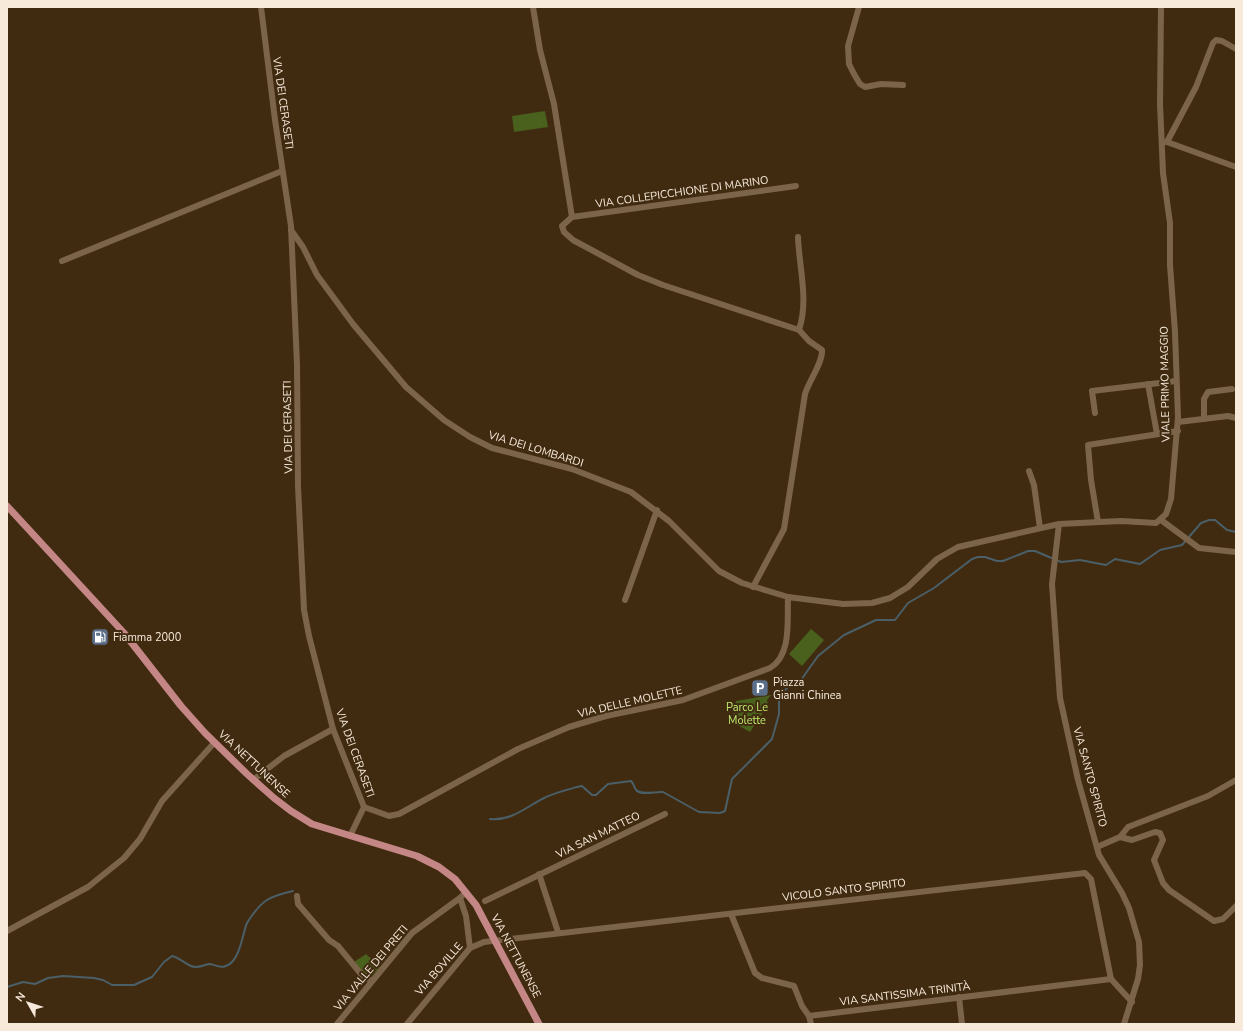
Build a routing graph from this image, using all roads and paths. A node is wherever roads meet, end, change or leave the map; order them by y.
1 (261, 7) edge
2 (533, 7) edge
3 (859, 7) edge
4 (1160, 7) edge
5 (1236, 49) edge
6 (903, 86) dead end
7 (1164, 142) junction
8 (1236, 167) edge
9 (282, 171) junction
10 (796, 186) dead end
11 (572, 217) junction
12 (291, 230) junction
13 (798, 237) dead end
14 (62, 261) dead end
15 (799, 330) junction
16 (1176, 381) junction
17 (1148, 384) junction
18 (1232, 389) dead end
19 (1095, 413) dead end
20 (1236, 418) edge
21 (1204, 419) junction
22 (1178, 422) junction
23 (1178, 431) junction
24 (1157, 434) junction
25 (1029, 471) dead end
26 (7, 506) edge
27 (656, 510) junction
28 (1161, 520) junction
29 (1098, 522) junction
30 (1059, 524) junction
31 (1040, 528) junction
32 (1236, 552) edge
33 (753, 587) junction
34 (788, 597) junction
35 (625, 600) dead end
36 (333, 729) junction
37 (214, 743) junction
38 (253, 780) junction
39 (1236, 780) edge
40 (364, 807) junction
41 (665, 814) dead end
42 (350, 836) junction
43 (1120, 837) junction
44 (1097, 846) junction
45 (539, 874) junction
46 (466, 892) junction
47 (297, 896) dead end
48 (460, 898) junction
49 (485, 901) dead end
50 (1236, 906) edge
51 (731, 914) junction
52 (7, 931) edge
53 (558, 932) junction
54 (495, 941) junction
55 (470, 948) junction
56 (1111, 979) junction
57 (371, 981) junction
58 (959, 997) junction
59 (1132, 1002) junction
60 (809, 1016) junction
61 (336, 1024) edge
62 (407, 1024) edge
63 (540, 1024) edge
64 (811, 1024) edge
65 (962, 1024) edge
66 (1124, 1024) edge

1 - 9 street, VIA DEI CERASETI
2 - 11 street
3 - 6 street
4 - 7 street, VIALE PRIMO MAGGIO
5 - 7 street
7 - 8 street
7 - 16 street, VIALE PRIMO MAGGIO
9 - 12 street, VIA DEI CERASETI
9 - 14 street
10 - 11 street, VIA COLLEPICCHIONE DI MARINO
11 - 15 street
12 - 27 street, VIA DEI LOMBARDI
12 - 36 street, VIA DEI CERASETI
13 - 15 street
15 - 33 street
16 - 17 street
16 - 22 street, VIALE PRIMO MAGGIO
17 - 19 street
17 - 24 street
18 - 21 street
20 - 21 street
21 - 22 street
22 - 23 street, VIALE PRIMO MAGGIO
23 - 24 street
23 - 28 street, VIALE PRIMO MAGGIO
24 - 29 street
25 - 31 street
26 - 37 main road, VIA NETTUNENSE
27 - 33 street, VIA DEI LOMBARDI
27 - 35 street
28 - 29 street
28 - 32 street
29 - 30 street
30 - 31 street
30 - 44 street, VIA SANTO SPIRITO
31 - 34 street
33 - 34 street, VIA DEI LOMBARDI
34 - 40 street, VIA DELLE MOLETTE
36 - 38 street
36 - 40 street, VIA DEI CERASETI
37 - 38 main road, VIA NETTUNENSE
37 - 52 street
38 - 42 main road, VIA NETTUNENSE
39 - 43 street
40 - 42 street, VIA DEI CERASETI
41 - 45 street, VIA SAN MATTEO
42 - 46 main road, VIA NETTUNENSE
43 - 44 street
43 - 50 street
44 - 59 street, VIA SANTO SPIRITO
45 - 49 street, VIA SAN MATTEO
45 - 53 street
46 - 48 street, VIA VALLE DEI PRETI
46 - 54 main road, VIA NETTUNENSE
47 - 57 street
48 - 55 street
48 - 57 street, VIA VALLE DEI PRETI
51 - 53 street, VICOLO SANTO SPIRITO
51 - 56 street, VICOLO SANTO SPIRITO
51 - 60 street
53 - 54 street, VICOLO SANTO SPIRITO
54 - 55 street, VIA BOVILLE
54 - 63 main road, VIA NETTUNENSE
55 - 62 street, VIA BOVILLE
56 - 58 street, VIA SANTISSIMA TRINITÀ
56 - 59 street
57 - 61 street, VIA VALLE DEI PRETI
58 - 60 street, VIA SANTISSIMA TRINITÀ
58 - 65 street
59 - 66 street, VIA SANTO SPIRITO
60 - 64 street

